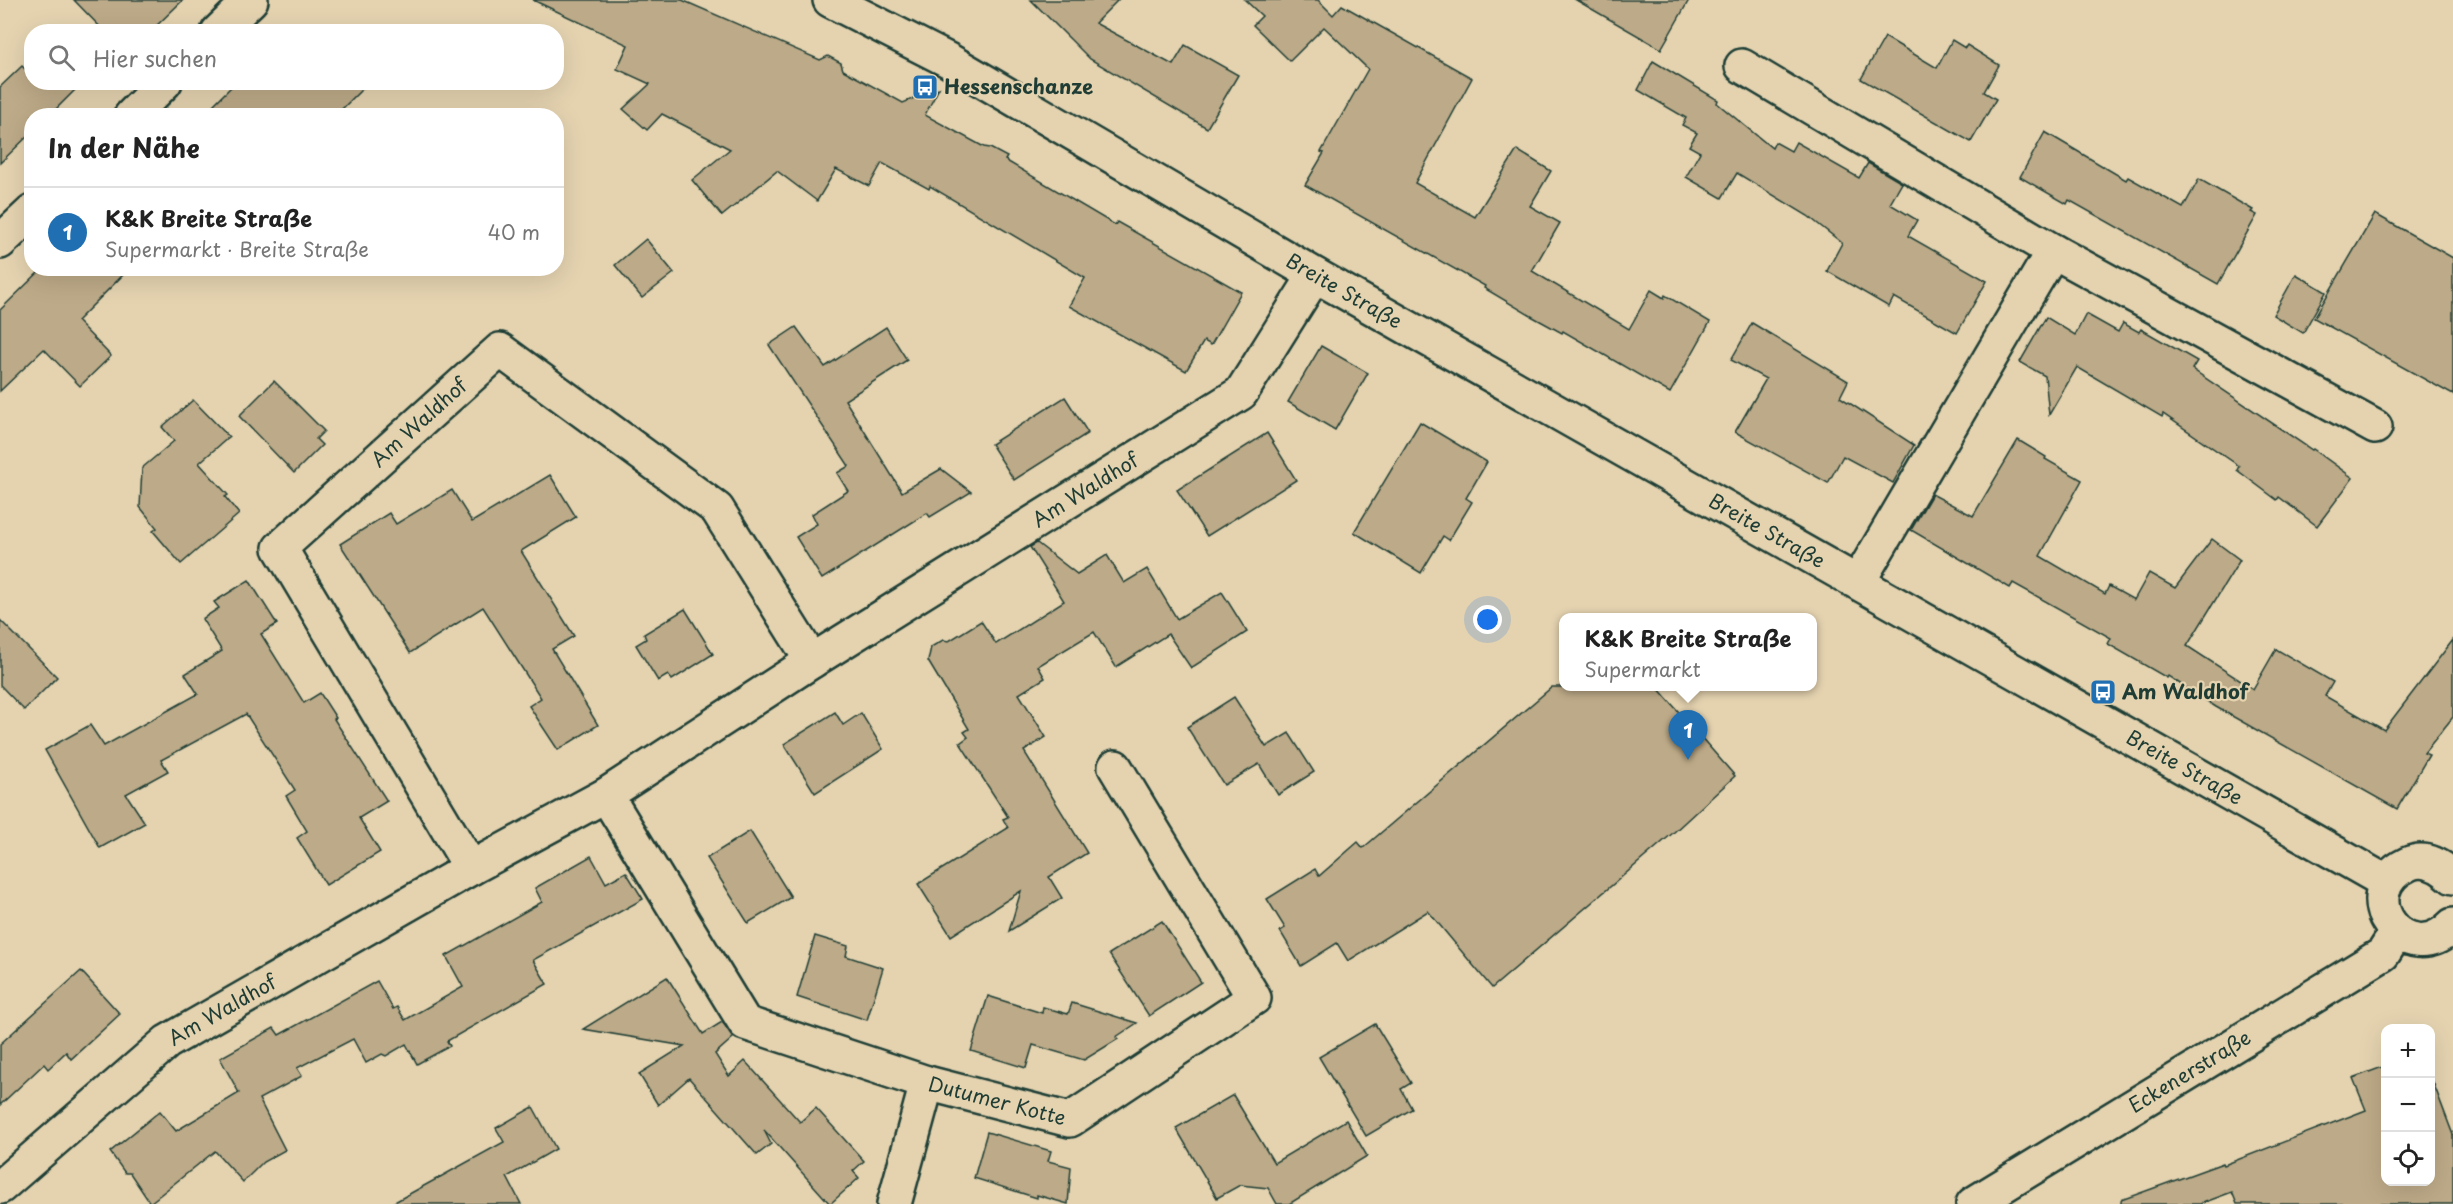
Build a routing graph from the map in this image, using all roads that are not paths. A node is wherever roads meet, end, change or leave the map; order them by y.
1 (250, 0) edge
2 (830, 0) edge
3 (226, 24) edge
4 (1742, 66) dead end
5 (157, 90) edge
6 (139, 108) edge
7 (24, 220) edge
8 (0, 242) edge
9 (2053, 251) junction
10 (1315, 275) junction
11 (2375, 427) dead end
12 (1858, 582) junction
13 (812, 661) junction
14 (1115, 767) dead end
15 (606, 795) junction
16 (2450, 867) edge
17 (471, 868) junction
18 (2386, 882) junction
19 (2453, 925) edge
20 (2397, 933) junction
21 (927, 1083) junction
22 (0, 1187) edge
23 (894, 1204) edge
24 (1973, 1204) edge

1 - 3 street
2 - 10 street, Breite Straße
4 - 9 street
5 - 6 street
7 - 8 street
9 - 11 street
9 - 12 street
10 - 12 street, Breite Straße
10 - 13 street, Am Waldhof
12 - 18 street, Breite Straße
13 - 15 street, Am Waldhof
13 - 17 street, Am Waldhof
14 - 21 street, Dutumer Kotte
15 - 17 street, Am Waldhof
15 - 21 street, Dutumer Kotte
16 - 18 street
17 - 22 street, Am Waldhof
18 - 20 street
19 - 20 street
20 - 24 street, Eckenerstraße
21 - 23 street

